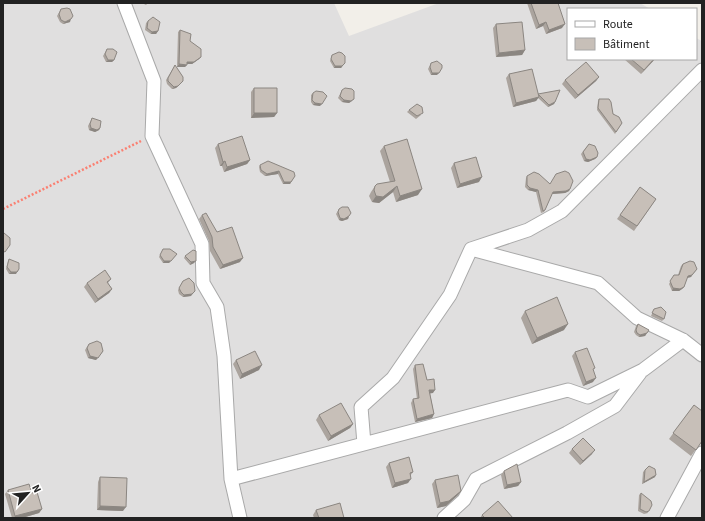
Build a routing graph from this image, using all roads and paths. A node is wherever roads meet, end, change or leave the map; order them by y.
1 (124, 3) edge
2 (702, 70) edge
3 (152, 136) junction
4 (3, 208) edge
5 (471, 249) junction
6 (683, 340) junction
7 (702, 355) edge
8 (643, 370) junction
9 (364, 444) junction
10 (702, 453) edge
11 (231, 479) junction
12 (240, 518) edge
13 (444, 518) edge
14 (667, 518) edge

1 - 3 street
2 - 5 street
3 - 4 path
3 - 11 street
5 - 6 street
5 - 9 street
6 - 7 street
6 - 8 street
8 - 9 street
8 - 13 street
9 - 11 street
10 - 14 street
11 - 12 street

